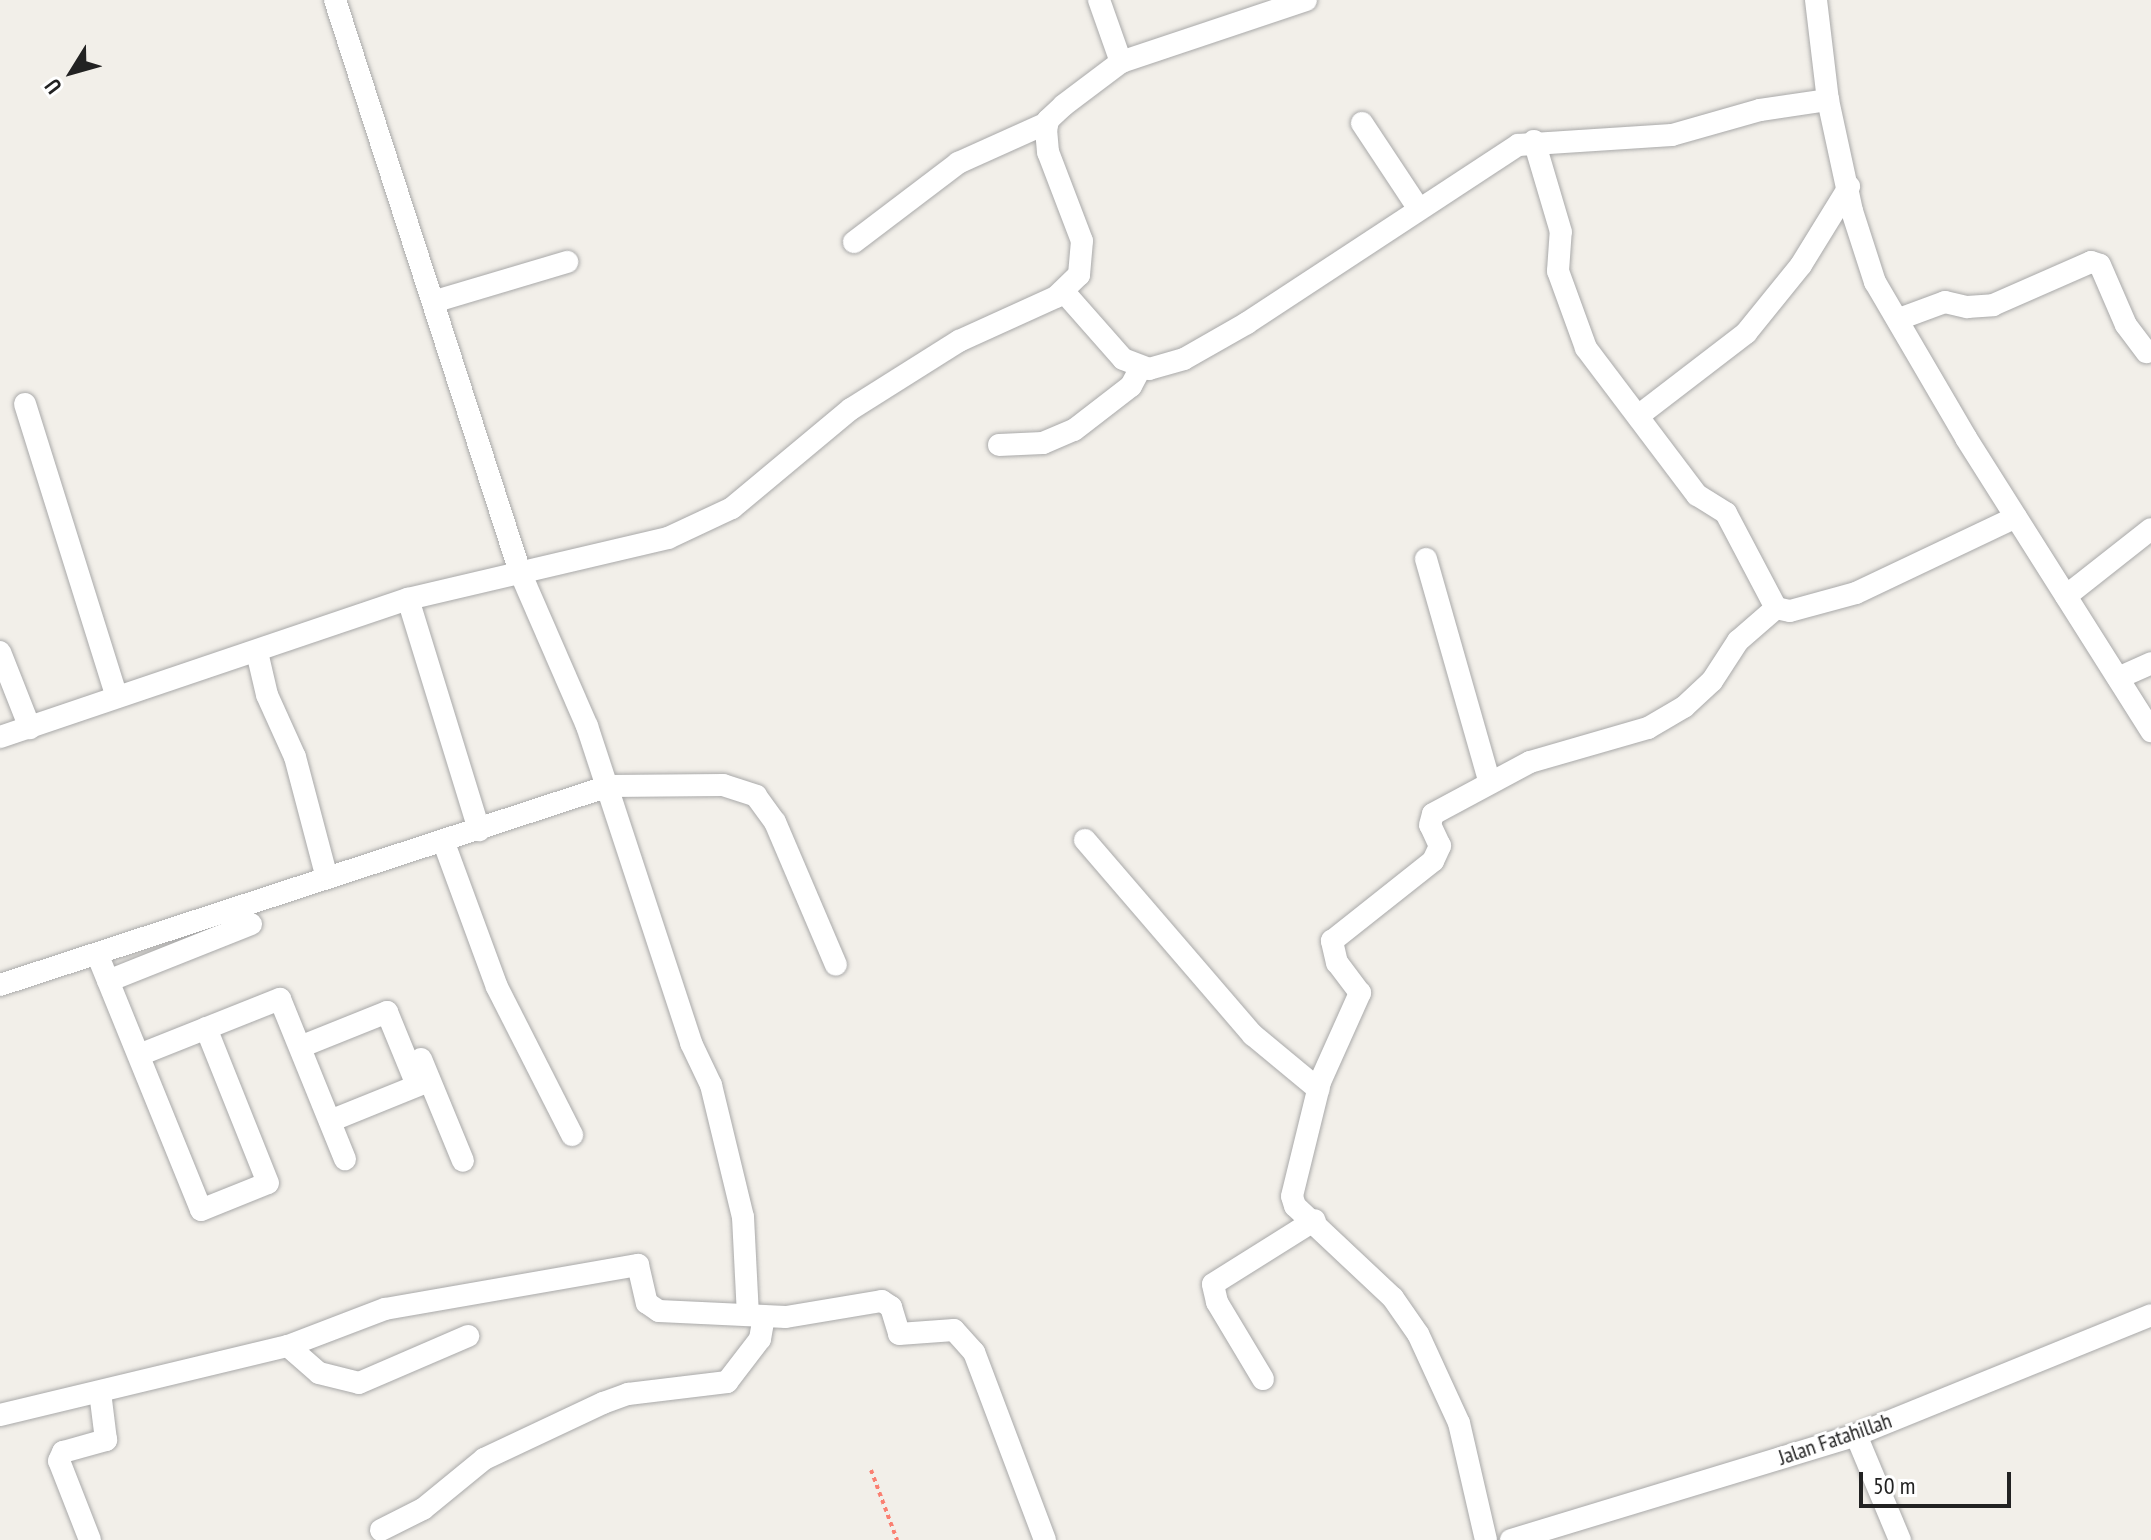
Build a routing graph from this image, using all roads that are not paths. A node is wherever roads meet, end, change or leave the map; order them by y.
1 (335, 0) edge
2 (1099, 0) edge
3 (1306, 0) edge
4 (1816, 0) edge
5 (1121, 62) junction
6 (1828, 100) junction
7 (1047, 123) junction
8 (1362, 123) dead end
9 (1534, 141) junction
10 (1847, 176) junction
11 (1419, 209) junction
12 (854, 242) dead end
13 (567, 262) dead end
14 (1064, 292) junction
15 (436, 301) junction
16 (1899, 319) junction
17 (2149, 353) edge
18 (1141, 367) junction
19 (25, 404) dead end
20 (1638, 416) junction
21 (999, 445) dead end
22 (2016, 517) junction
23 (2151, 529) edge
24 (2124, 553) junction
25 (2151, 555) edge
26 (1426, 559) dead end
27 (520, 572) junction
28 (2066, 596) junction
29 (408, 599) junction
30 (1776, 608) junction
31 (0, 652) edge
32 (257, 652) junction
33 (2151, 663) edge
34 (2118, 678) junction
35 (117, 697) junction
36 (30, 728) junction
37 (2151, 731) edge
38 (0, 737) edge
39 (1489, 780) junction
40 (609, 786) junction
41 (479, 830) junction
42 (1085, 840) dead end
43 (444, 843) junction
44 (327, 878) junction
45 (251, 924) dead end
46 (98, 956) junction
47 (836, 965) dead end
48 (108, 981) junction
49 (0, 985) edge
50 (206, 1028) junction
51 (300, 1047) junction
52 (139, 1055) junction
53 (424, 1083) junction
54 (1318, 1089) junction
55 (330, 1121) junction
56 (572, 1135) dead end
57 (345, 1159) dead end
58 (463, 1161) dead end
59 (1315, 1220) junction
60 (756, 1315) junction
61 (2151, 1315) edge
62 (468, 1336) dead end
63 (288, 1346) junction
64 (1263, 1379) dead end
65 (100, 1392) junction
66 (0, 1415) edge
67 (1856, 1435) junction
68 (381, 1530) dead end
69 (1562, 1533) edge
70 (90, 1540) edge
71 (1045, 1540) edge
72 (1486, 1540) edge
73 (1511, 1540) edge
74 (1900, 1540) edge

1 - 15 street
2 - 5 street
3 - 5 street
4 - 6 street
5 - 7 street
6 - 9 street
6 - 10 street
7 - 12 street
7 - 14 street
8 - 11 street
9 - 11 street
9 - 20 street
10 - 16 street
10 - 20 street
11 - 18 street
13 - 15 street
14 - 18 street
14 - 27 street
15 - 27 street
16 - 17 street
16 - 22 street
18 - 21 street
19 - 35 street
20 - 30 street
22 - 28 street
22 - 30 street
23 - 24 street
24 - 25 street
24 - 28 street
26 - 39 street
27 - 29 street
27 - 40 street
28 - 34 street
29 - 32 street
29 - 41 street
30 - 39 street
31 - 36 street
32 - 35 street
32 - 44 street
33 - 34 street
34 - 37 street
35 - 36 street
36 - 38 street
39 - 54 street
40 - 41 street
40 - 47 street
40 - 60 street
41 - 43 street
42 - 54 street
43 - 44 street
43 - 56 street
44 - 46 street
45 - 48 street
46 - 48 street
46 - 49 street
48 - 52 street
50 - 51 street
50 - 52 street
50 - 52 street
51 - 53 street
51 - 55 street
53 - 55 street
53 - 58 street
54 - 59 street
55 - 57 street
59 - 64 street
59 - 72 street
60 - 63 street
60 - 68 street
60 - 71 street
61 - 67 street, Jalan Fatahillah
62 - 63 street
63 - 65 street
65 - 66 street
65 - 70 street
67 - 69 street, Jalan Fatahillah
67 - 74 street
69 - 73 street, Jalan Fatahillah

